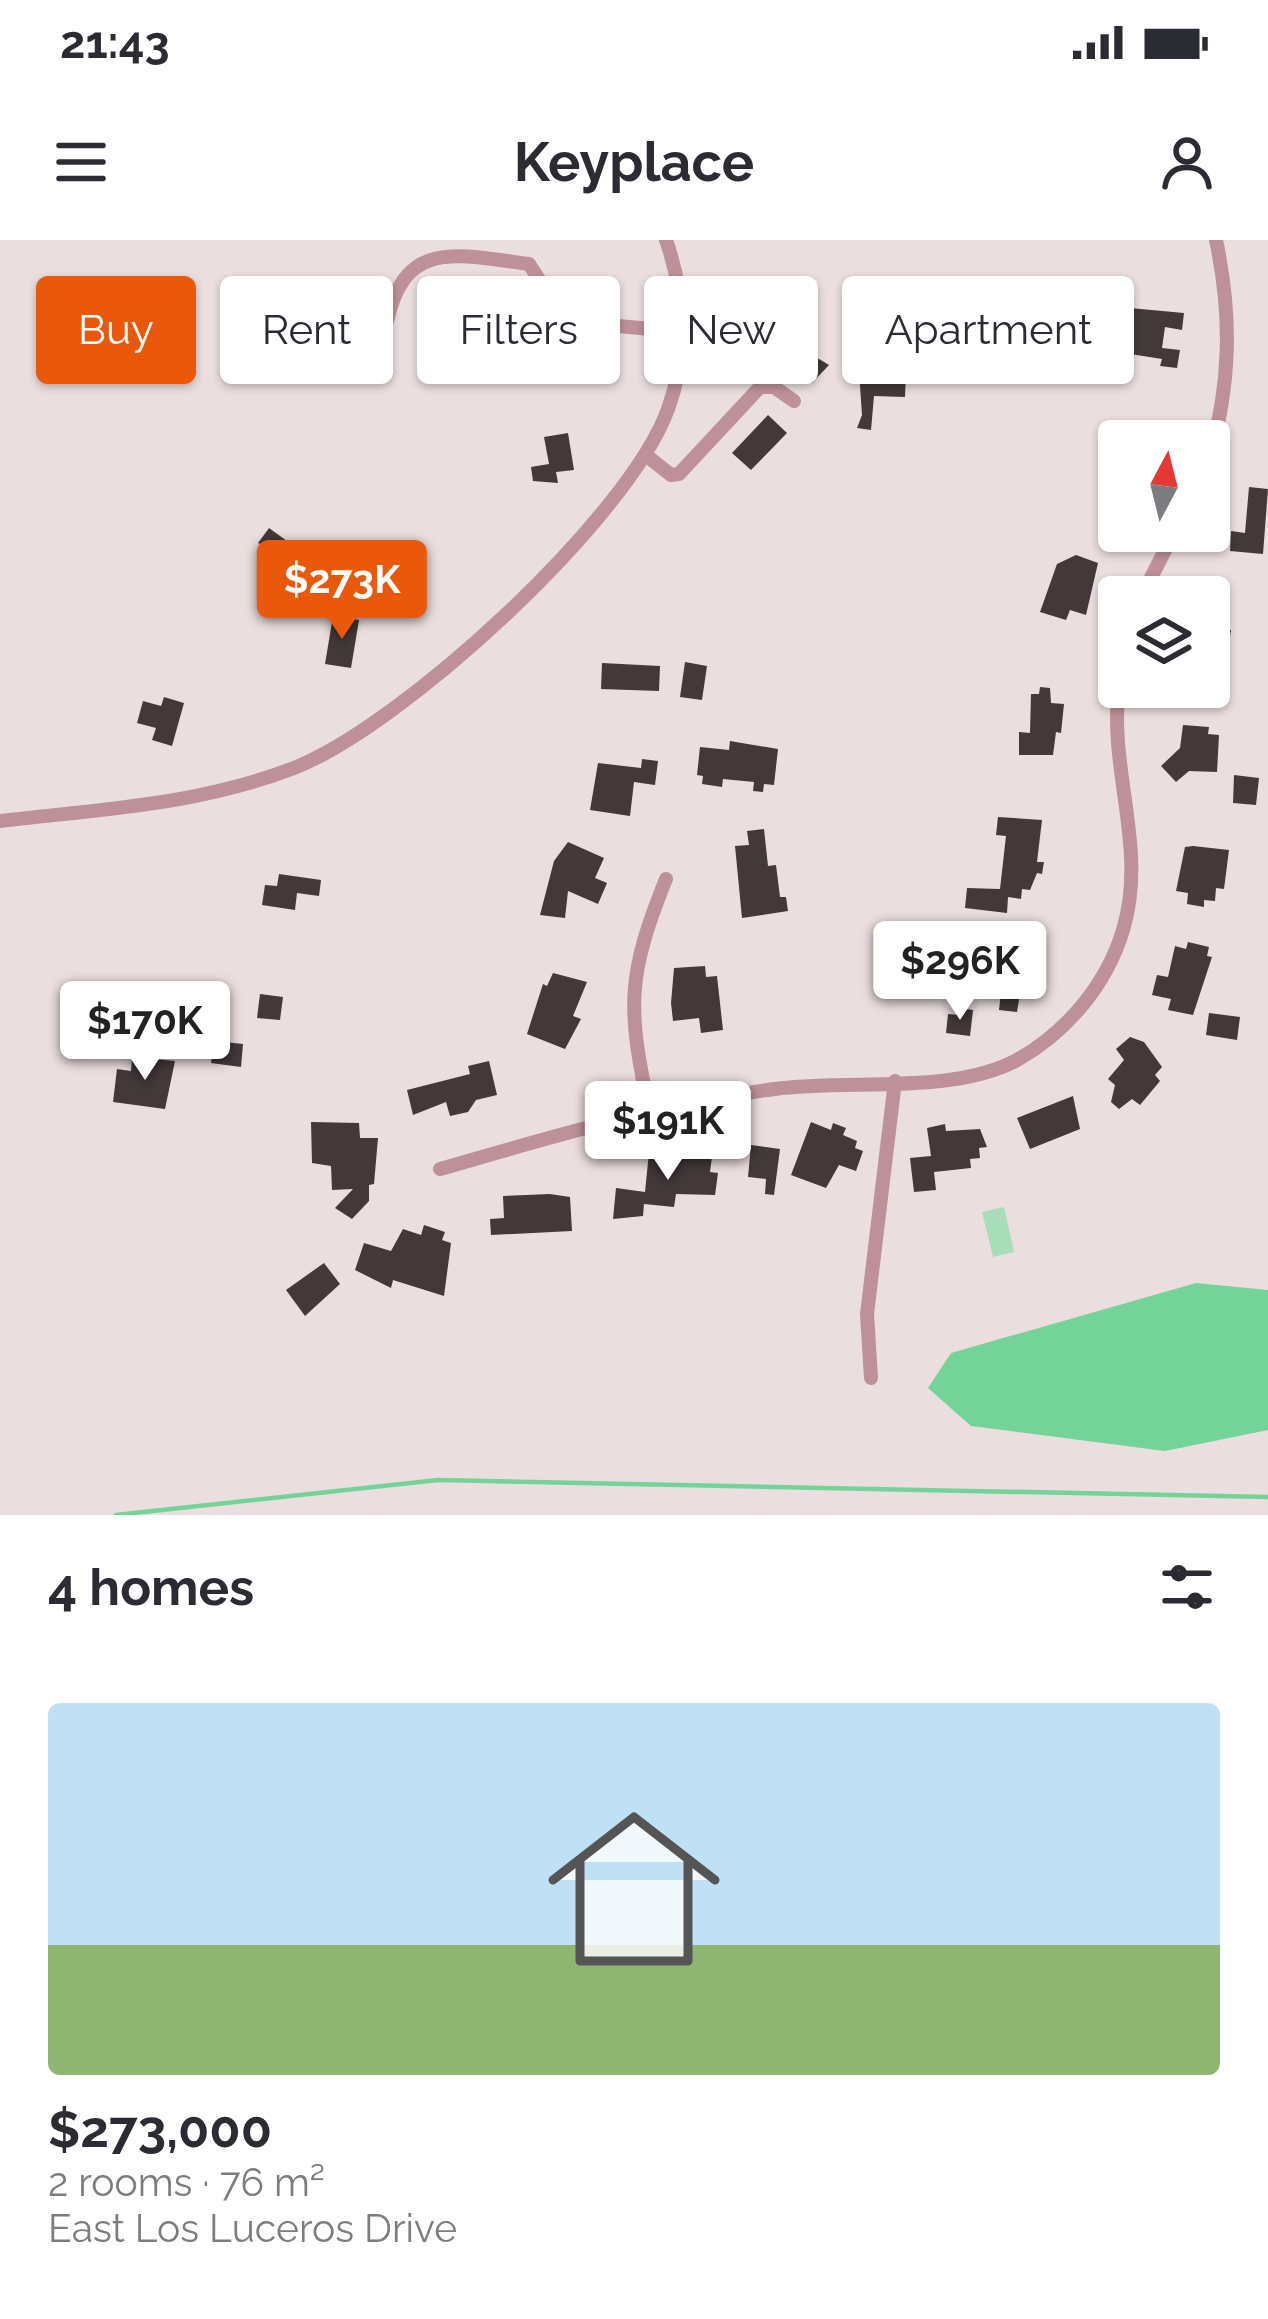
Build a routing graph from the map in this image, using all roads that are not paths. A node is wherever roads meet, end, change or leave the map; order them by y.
1 (666, 240) edge
2 (1216, 240) edge
3 (673, 276) edge
4 (393, 302) edge
5 (644, 328) edge
6 (673, 384) edge
7 (794, 401) dead end
8 (1221, 420) edge
9 (647, 455) junction
10 (1119, 708) edge
11 (0, 821) edge
12 (666, 879) dead end
13 (895, 1081) junction
14 (649, 1109) junction
15 (440, 1169) dead end
16 (871, 1378) dead end

1 - 3 street
2 - 8 street
4 - 5 street
6 - 9 street
7 - 9 street
9 - 11 street
10 - 13 street
12 - 14 street
13 - 14 street
13 - 16 street
14 - 15 street

